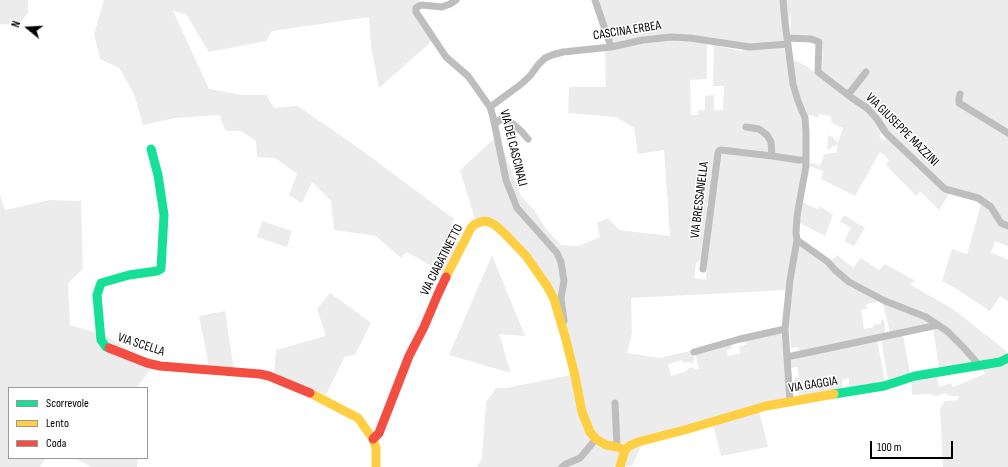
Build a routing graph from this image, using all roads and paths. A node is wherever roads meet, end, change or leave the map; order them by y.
1 (456, 0) edge
2 (594, 0) edge
3 (783, 0) edge
4 (788, 41) junction
5 (611, 47) junction
6 (818, 72) joint
7 (866, 72) dead end
8 (962, 92) dead end
9 (848, 95) junction
10 (490, 107) junction
11 (495, 124) junction
12 (746, 127) dead end
13 (1008, 134) edge
14 (528, 139) dead end
15 (151, 150) dead end
16 (772, 156) junction
17 (806, 160) junction
18 (1008, 226) edge
19 (798, 240) junction
20 (703, 269) dead end
21 (558, 302) junction
22 (938, 325) junction
23 (785, 329) junction
24 (694, 352) dead end
25 (787, 357) junction
26 (1008, 358) edge
27 (979, 365) junction
28 (790, 402) junction
29 (615, 403) dead end
30 (373, 439) junction
31 (596, 439) junction
32 (621, 448) junction
33 (376, 467) edge
34 (562, 467) edge
35 (620, 467) edge

1 - 10 street, VIA DEI CASCINALI
2 - 5 street
3 - 4 street
4 - 5 street, CASCINA ERBEA
4 - 6 street, CASCINA ERBEA
4 - 17 street
5 - 10 street, CASCINA ERBEA
6 - 9 street, VIA GIUSEPPE MAZZINI
7 - 9 street
8 - 13 street
9 - 18 street, VIA GIUSEPPE MAZZINI
10 - 11 street, VIA DEI CASCINALI
11 - 14 street
11 - 21 street, VIA DEI CASCINALI
12 - 16 street
15 - 30 street, VIA SCELLA
16 - 17 street, VIA BRESSANELLA
16 - 20 street, VIA BRESSANELLA
17 - 19 street
19 - 22 street
19 - 23 street
21 - 30 street, VIA CIABATINETTO
21 - 31 street, VIA CIABATINETTO
22 - 25 street
22 - 27 street
23 - 24 street
23 - 25 street
25 - 28 street
26 - 27 street, VIA GAGGIA
27 - 28 street, VIA GAGGIA
28 - 32 street, VIA GAGGIA
29 - 32 street
30 - 33 street
31 - 32 street
31 - 34 street
32 - 35 street

